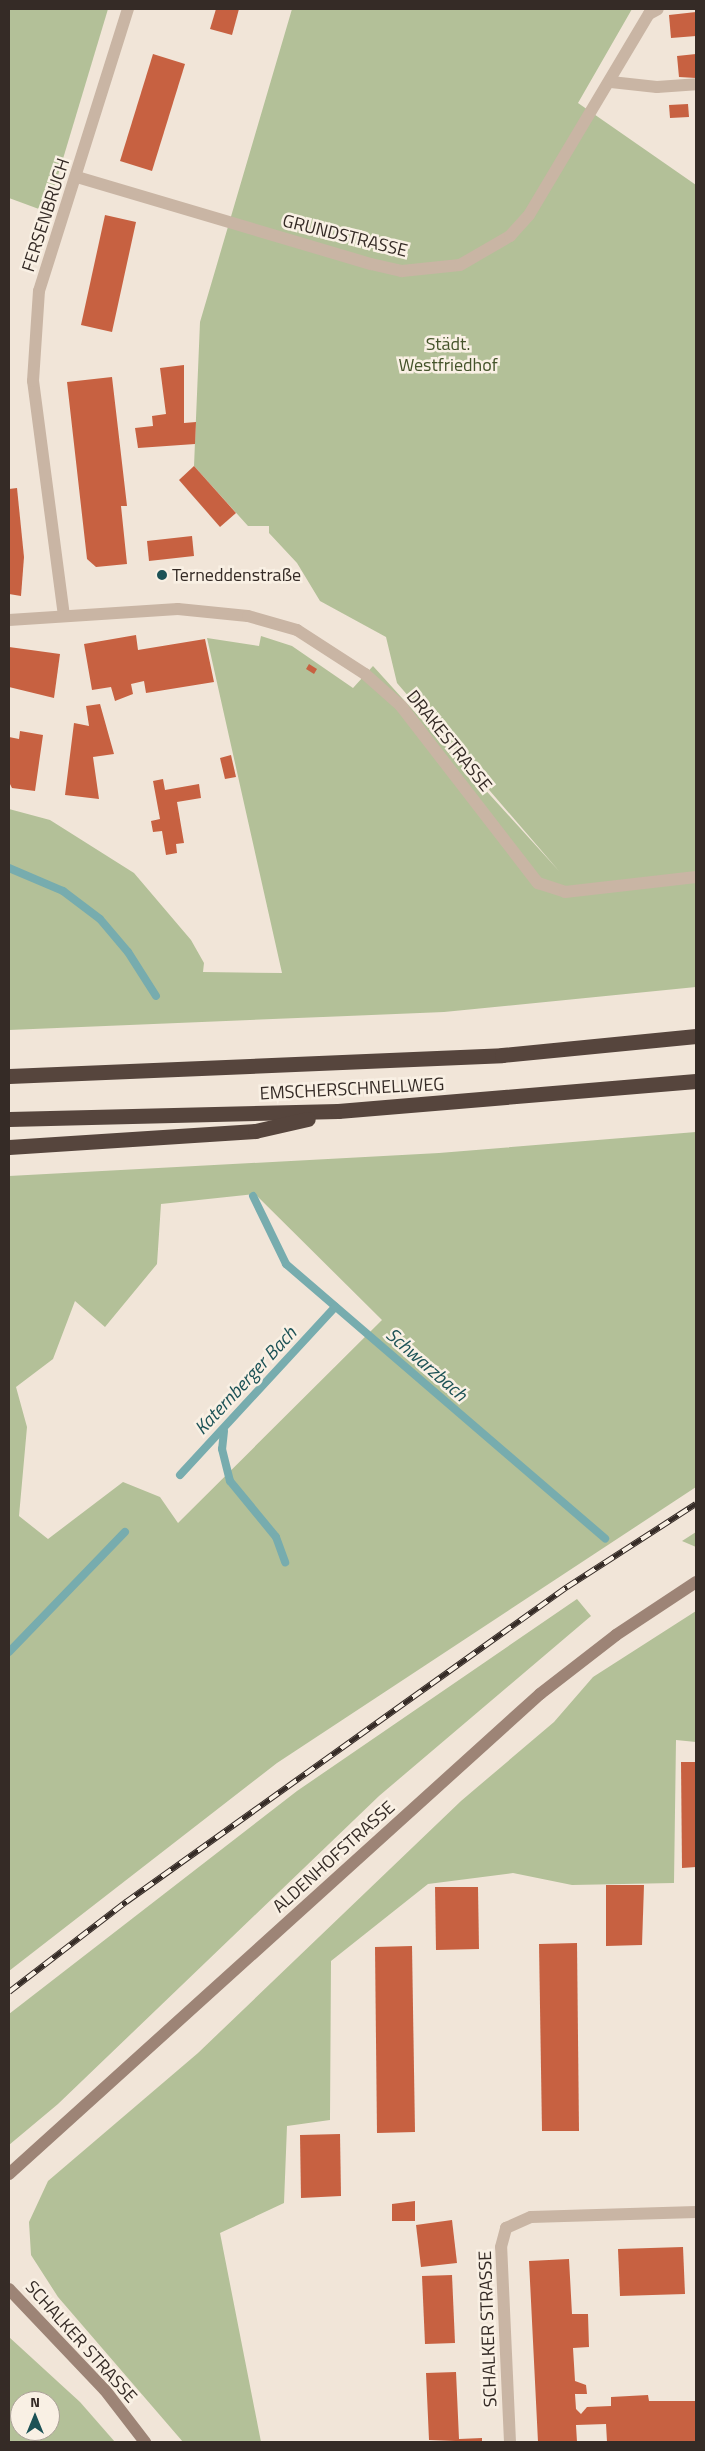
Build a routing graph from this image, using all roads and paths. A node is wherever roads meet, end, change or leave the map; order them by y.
1 (128, 9) edge
2 (658, 9) edge
3 (611, 82) junction
4 (696, 84) edge
5 (77, 177) junction
6 (64, 616) junction
7 (9, 620) edge
8 (696, 877) edge
9 (696, 1036) edge
10 (9, 1076) edge
11 (696, 1081) edge
12 (338, 1111) junction
13 (9, 1119) edge
14 (9, 1147) edge
15 (696, 1582) edge
16 (9, 2174) edge
17 (696, 2212) edge
18 (9, 2289) edge
19 (145, 2442) edge
20 (510, 2442) edge

1 - 5 street, FERSENBRUCH
2 - 3 street, GRUNDSTRASSE
3 - 4 street
3 - 5 street, GRUNDSTRASSE
5 - 6 street, FERSENBRUCH
6 - 7 street, DRAKESTRASSE
6 - 8 street, DRAKESTRASSE
9 - 10 highway, EMSCHERSCHNELLWEG
11 - 12 highway, EMSCHERSCHNELLWEG
12 - 13 highway, EMSCHERSCHNELLWEG
12 - 14 highway
15 - 16 street, ALDENHOFSTRASSE
17 - 20 street, SCHALKER STRASSE
18 - 19 street, SCHALKER STRASSE

